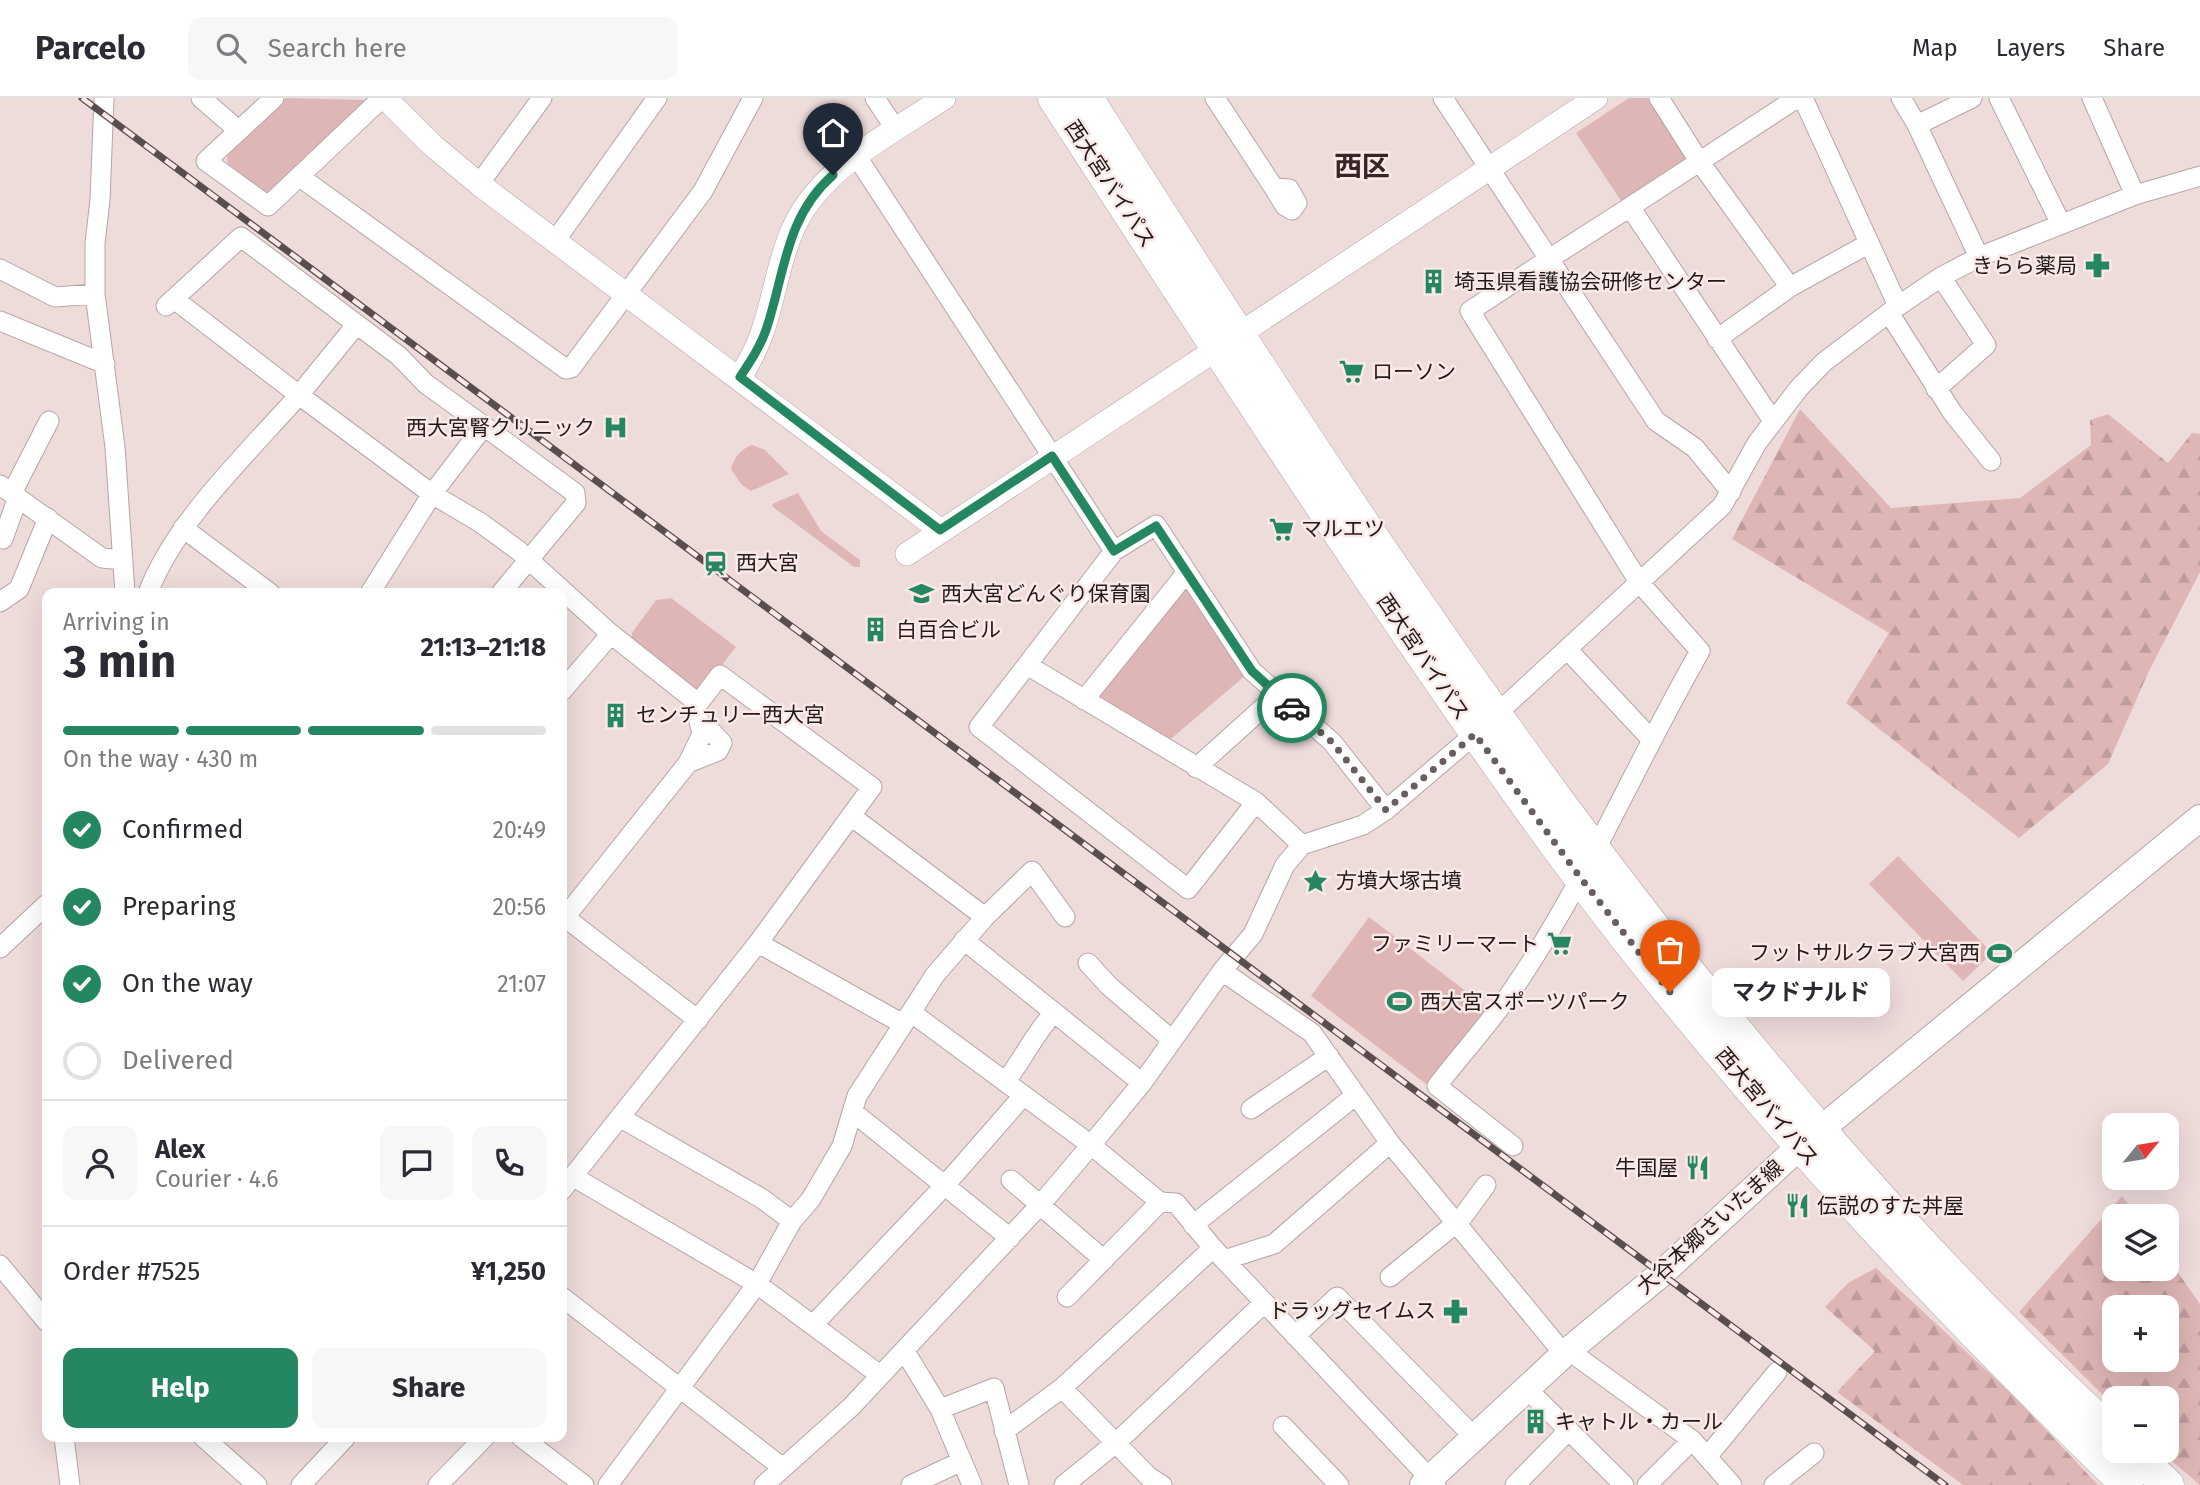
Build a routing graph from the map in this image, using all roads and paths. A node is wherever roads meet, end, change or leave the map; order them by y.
1 (104, 98) edge
2 (201, 98) edge
3 (274, 98) edge
4 (383, 98) edge
5 (542, 98) edge
6 (657, 98) edge
7 (753, 98) edge
8 (875, 98) edge
9 (944, 98) edge
10 (1054, 98) edge
11 (1087, 98) edge
12 (1214, 98) edge
13 (1443, 98) edge
14 (1596, 98) edge
15 (1659, 98) edge
16 (1797, 98) edge
17 (1803, 98) edge
18 (1901, 98) edge
19 (1972, 98) edge
20 (1999, 98) edge
21 (2092, 98) edge
22 (1917, 125) junction
23 (238, 130) junction
24 (896, 130) junction
25 (857, 158) junction
26 (1699, 160) junction
27 (1489, 169) junction
28 (2200, 176) edge
29 (300, 177) junction
30 (479, 184) junction
31 (1274, 188) dead end
32 (2136, 195) junction
33 (1630, 207) junction
34 (2061, 224) junction
35 (555, 241) junction
36 (1868, 244) junction
37 (1979, 257) junction
38 (1549, 259) junction
39 (0, 269) edge
40 (1941, 277) junction
41 (1790, 287) junction
42 (96, 294) junction
43 (627, 294) junction
44 (1894, 309) junction
45 (0, 321) edge
46 (357, 324) junction
47 (1717, 340) junction
48 (1227, 341) junction
49 (106, 364) junction
50 (740, 377) junction
51 (1936, 389) junction
52 (299, 395) junction
53 (49, 421) dead end
54 (1773, 421) junction
55 (484, 426) junction
56 (1052, 456) junction
57 (1992, 461) dead end
58 (10, 492) edge
59 (1731, 492) junction
60 (432, 494) junction
61 (48, 518) junction
62 (183, 528) junction
63 (940, 530) junction
64 (3, 539) dead end
65 (1114, 551) junction
66 (907, 554) dead end
67 (530, 559) junction
68 (123, 560) junction
69 (1187, 572) junction
70 (1639, 582) junction
71 (125, 588) edge
72 (150, 588) edge
73 (263, 588) edge
74 (373, 588) edge
75 (504, 588) edge
76 (561, 588) edge
77 (567, 593) edge
78 (0, 602) edge
79 (611, 634) junction
80 (1567, 649) junction
81 (1027, 665) junction
82 (567, 683) edge
83 (1277, 695) junction
84 (694, 700) junction
85 (1084, 700) junction
86 (1485, 725) junction
87 (1650, 738) junction
88 (1196, 768) junction
89 (1256, 802) junction
90 (1386, 810) junction
91 (851, 816) junction
92 (2200, 818) edge
93 (1302, 845) junction
94 (1594, 849) junction
95 (1580, 877) junction
96 (42, 909) edge
97 (567, 913) edge
98 (985, 917) junction
99 (1065, 917) dead end
100 (567, 921) edge
101 (964, 940) junction
102 (758, 943) junction
103 (0, 948) edge
104 (1088, 963) dead end
105 (1222, 971) junction
106 (1053, 1014) junction
107 (907, 1018) junction
108 (698, 1020) junction
109 (1172, 1040) junction
110 (1329, 1056) junction
111 (1005, 1082) junction
112 (1142, 1083) junction
113 (1356, 1095) junction
114 (1023, 1096) junction
115 (1251, 1109) dead end
116 (853, 1112) junction
117 (621, 1118) junction
118 (1809, 1139) junction
119 (1390, 1143) junction
120 (1091, 1145) junction
121 (1513, 1146) dead end
122 (1011, 1180) dead end
123 (567, 1183) edge
124 (946, 1184) junction
125 (1486, 1185) dead end
126 (1160, 1202) junction
127 (1041, 1204) junction
128 (792, 1221) junction
129 (1456, 1222) junction
130 (1193, 1225) junction
131 (1010, 1238) junction
132 (1218, 1254) junction
133 (1104, 1259) junction
134 (0, 1265) edge
135 (1391, 1277) dead end
136 (757, 1284) junction
137 (1067, 1297) dead end
138 (567, 1301) edge
139 (1264, 1303) junction
140 (42, 1316) edge
141 (813, 1325) junction
142 (1295, 1336) junction
143 (904, 1350) junction
144 (1566, 1352) junction
145 (1777, 1372) dead end
146 (880, 1376) junction
147 (1062, 1388) junction
148 (1526, 1388) junction
149 (681, 1389) junction
150 (940, 1409) junction
151 (2102, 1423) edge
152 (1283, 1426) dead end
153 (1569, 1430) junction
154 (1004, 1431) junction
155 (1475, 1438) junction
156 (1692, 1440) junction
157 (65, 1442) edge
158 (208, 1442) edge
159 (341, 1442) edge
160 (480, 1442) edge
161 (528, 1442) edge
162 (1117, 1442) junction
163 (1814, 1454) dead end
164 (1707, 1457) junction
165 (962, 1461) junction
166 (2144, 1463) edge
167 (783, 1468) junction
168 (1430, 1483) edge
169 (254, 1484) edge
170 (1518, 1484) edge
171 (70, 1485) edge
172 (301, 1485) edge
173 (438, 1485) edge
174 (584, 1485) edge
175 (608, 1485) edge
176 (764, 1485) edge
177 (911, 1485) edge
178 (972, 1485) edge
179 (1020, 1485) edge
180 (1064, 1485) edge
181 (1162, 1485) edge
182 (1339, 1485) edge
183 (1624, 1485) edge
184 (1647, 1485) edge
185 (1732, 1485) edge
186 (1774, 1485) edge
187 (2127, 1485) edge
188 (2168, 1485) edge

1 - 42 street
2 - 23 street
3 - 23 street
4 - 29 street
4 - 30 street
5 - 30 street
6 - 35 street
7 - 43 street
8 - 24 street
9 - 24 street
10 - 48 highway, 西大宮バイパス
11 - 48 highway, 西大宮バイパス
12 - 31 street
13 - 27 street
14 - 27 street
15 - 26 street
16 - 26 street
17 - 36 street
18 - 22 street
19 - 22 street
20 - 34 street
21 - 32 street
22 - 37 street
23 - 29 street
24 - 25 street
25 - 50 street
25 - 56 street
26 - 33 street
26 - 41 street
27 - 38 street
27 - 48 street
28 - 32 street
29 - 43 street
30 - 35 street
32 - 34 street
33 - 38 street
33 - 47 street
34 - 37 street
35 - 43 street
36 - 41 street
36 - 44 street
37 - 40 street
38 - 59 street
38 - 70 street
39 - 42 street
40 - 44 street
40 - 51 street
41 - 47 street
42 - 49 street
43 - 50 street
44 - 51 street
44 - 54 street
45 - 49 street
46 - 52 street
46 - 52 street
46 - 55 street
47 - 54 street
48 - 56 street
48 - 86 highway, 西大宮バイパス
49 - 68 street
50 - 63 street
51 - 57 street
52 - 60 street
52 - 62 street
53 - 58 street
54 - 59 street
55 - 60 street
55 - 67 street
56 - 63 street
56 - 65 street
58 - 61 street
58 - 64 street
59 - 70 street
60 - 67 street
60 - 74 street
61 - 68 street
61 - 78 street
62 - 72 street
62 - 73 street
63 - 66 street
65 - 69 street
65 - 81 street
67 - 75 street
67 - 76 street
68 - 71 street
69 - 83 street
69 - 85 street
70 - 80 street
70 - 87 street
77 - 79 street
79 - 82 street
79 - 84 street
80 - 86 street
80 - 87 street
81 - 85 street
81 - 89 street
83 - 88 street
83 - 90 street
84 - 91 street
84 - 97 street
85 - 88 street
86 - 90 street
86 - 94 highway, 西大宮バイパス
86 - 95 highway, 西大宮バイパス
87 - 94 street
88 - 89 street
89 - 93 street
90 - 93 street
91 - 98 street
91 - 102 street
92 - 118 main road, 大谷本郷さいたま線
93 - 105 street
94 - 95 street
94 - 118 highway, 西大宮バイパス
95 - 118 highway, 西大宮バイパス
95 - 121 street
96 - 103 street
98 - 99 street
98 - 101 street
100 - 108 street
101 - 106 street
101 - 107 street
102 - 107 street
102 - 108 street
104 - 109 street
105 - 109 street
105 - 110 street
106 - 111 street
106 - 112 street
107 - 111 street
107 - 116 street
108 - 117 street
109 - 112 street
110 - 113 street
110 - 115 street
111 - 114 street
112 - 120 street
113 - 119 street
113 - 130 street
114 - 120 street
114 - 124 street
116 - 124 street
116 - 128 street
117 - 123 street
117 - 128 street
118 - 144 main road, 大谷本郷さいたま線
118 - 151 highway, 西大宮バイパス
118 - 187 highway, 西大宮バイパス
119 - 129 street
119 - 132 street
120 - 126 street
120 - 127 street
122 - 127 street
123 - 136 street
124 - 131 street
124 - 141 street
125 - 129 street
126 - 130 street
126 - 133 street
127 - 131 street
127 - 133 street
128 - 136 street
129 - 135 street
129 - 144 street
130 - 132 street
131 - 143 street
132 - 139 street
132 - 147 street
133 - 137 street
134 - 140 street
136 - 141 street
136 - 149 street
138 - 149 street
139 - 142 street
139 - 162 street
141 - 146 street
142 - 155 street
142 - 168 street
143 - 146 street
143 - 150 street
144 - 148 main road, 大谷本郷さいたま線
144 - 156 street
145 - 164 street
146 - 167 street
147 - 154 street
147 - 162 street
148 - 153 street
148 - 155 main road, 大谷本郷さいたま線
149 - 167 street
149 - 175 street
150 - 154 street
150 - 165 street
152 - 182 street
153 - 170 street
153 - 183 street
154 - 179 street
155 - 168 main road, 大谷本郷さいたま線
156 - 164 street
156 - 184 street
157 - 171 street
158 - 169 street
159 - 172 street
160 - 173 street
161 - 174 street
162 - 180 street
162 - 181 street
163 - 186 street
164 - 185 street
165 - 177 street
165 - 178 street
166 - 188 highway
167 - 176 street

